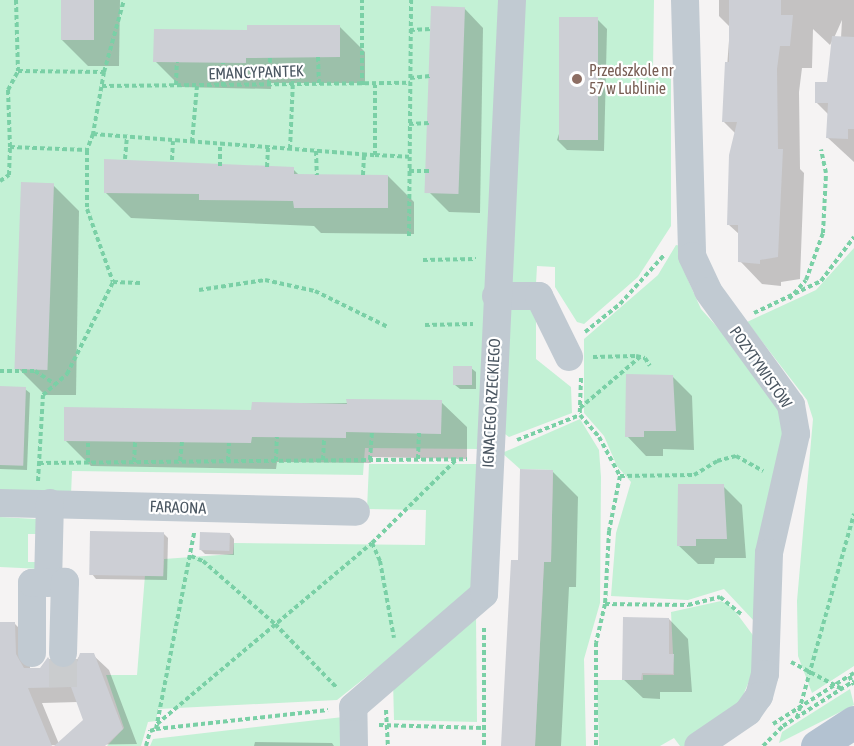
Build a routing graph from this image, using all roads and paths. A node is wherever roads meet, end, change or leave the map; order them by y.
1 (16, 0) edge
2 (124, 0) edge
3 (362, 0) edge
4 (411, 0) edge
5 (512, 0) edge
6 (685, 0) edge
7 (431, 29) dead end
8 (410, 30) junction
9 (318, 57) dead end
10 (270, 58) dead end
11 (177, 62) dead end
12 (223, 63) dead end
13 (18, 71) junction
14 (104, 72) junction
15 (430, 76) dead end
16 (410, 80) junction
17 (292, 81) junction
18 (319, 83) junction
19 (176, 85) junction
20 (269, 85) dead end
21 (362, 85) junction
22 (375, 85) junction
23 (102, 86) junction
24 (197, 86) junction
25 (223, 86) junction
26 (429, 123) dead end
27 (410, 124) junction
28 (93, 134) junction
29 (127, 137) junction
30 (173, 141) junction
31 (192, 142) junction
32 (220, 144) junction
33 (10, 147) junction
34 (268, 147) junction
35 (290, 149) junction
36 (87, 150) junction
37 (821, 150) dead end
38 (316, 151) junction
39 (364, 154) junction
40 (375, 155) junction
41 (409, 157) junction
42 (125, 159) dead end
43 (172, 160) dead end
44 (220, 166) dead end
45 (267, 167) dead end
46 (409, 171) junction
47 (429, 171) dead end
48 (317, 175) dead end
49 (363, 175) dead end
50 (0, 181) edge
51 (409, 236) dead end
52 (854, 237) edge
53 (670, 246) dead end
54 (498, 258) junction
55 (423, 260) dead end
56 (113, 282) junction
57 (140, 283) dead end
58 (199, 290) dead end
59 (789, 299) junction
60 (495, 310) junction
61 (750, 315) dead end
62 (425, 325) dead end
63 (388, 327) dead end
64 (578, 350) junction
65 (640, 357) junction
66 (650, 366) dead end
67 (0, 371) edge
68 (56, 385) junction
69 (580, 408) dead end
70 (372, 432) dead end
71 (419, 433) dead end
72 (277, 437) dead end
73 (324, 438) dead end
74 (88, 441) dead end
75 (135, 442) dead end
76 (182, 442) dead end
77 (229, 443) dead end
78 (489, 452) junction
79 (418, 459) junction
80 (276, 460) junction
81 (323, 460) junction
82 (370, 460) junction
83 (228, 461) junction
84 (88, 462) junction
85 (134, 462) junction
86 (180, 462) junction
87 (39, 463) junction
88 (620, 476) junction
89 (783, 489) junction
90 (0, 503) edge
91 (44, 503) junction
92 (194, 507) junction
93 (356, 512) dead end
94 (854, 514) edge
95 (372, 543) junction
96 (191, 556) junction
97 (63, 583) junction
98 (484, 594) junction
99 (605, 604) junction
100 (274, 624) junction
101 (766, 646) junction
102 (32, 653) tunnel mouth
103 (63, 653) tunnel mouth
104 (407, 660) junction
105 (854, 673) edge
106 (809, 674) junction
107 (849, 676) junction
108 (853, 682) edge
109 (833, 686) junction
110 (842, 689) junction
111 (801, 706) junction
112 (797, 718) junction
113 (854, 722) edge
114 (354, 726) edge
115 (770, 726) dead end
116 (156, 727) junction
117 (483, 728) junction
118 (146, 746) edge
119 (484, 746) edge
120 (596, 746) edge
121 (698, 746) edge
122 (763, 746) edge
123 (817, 746) edge

1 - 13 path
2 - 14 path
3 - 21 path
4 - 8 path
5 - 54 street, IGNACEGO RZECKIEGO
6 - 89 street, POZYTYWISTÓW
7 - 8 path
8 - 16 path
9 - 18 path
10 - 20 path
11 - 19 path
12 - 25 path
13 - 14 path
13 - 33 path
14 - 23 path
15 - 16 path, EMANCYPANTEK
16 - 22 path, EMANCYPANTEK
16 - 27 path
17 - 18 path, EMANCYPANTEK
17 - 25 path, EMANCYPANTEK
17 - 35 path
18 - 21 path, EMANCYPANTEK
19 - 23 path, EMANCYPANTEK
19 - 24 path, EMANCYPANTEK
21 - 22 path, EMANCYPANTEK
22 - 40 path
23 - 28 path
24 - 25 path, EMANCYPANTEK
24 - 31 path
26 - 27 path
27 - 41 path
28 - 29 path
28 - 36 path
29 - 30 path
29 - 42 path
30 - 31 path
30 - 43 path
31 - 32 path
32 - 34 path
32 - 44 path
33 - 36 path
33 - 50 path
34 - 35 path
34 - 45 path
35 - 38 path
36 - 56 path
37 - 59 path
38 - 39 path
38 - 48 path
39 - 40 path
39 - 49 path
40 - 41 path
41 - 46 path
46 - 47 path
46 - 51 path
52 - 59 path
53 - 64 path
54 - 55 path
54 - 60 street, IGNACEGO RZECKIEGO
56 - 57 path
56 - 68 path
58 - 63 path
59 - 61 path
60 - 62 path
60 - 64 street
60 - 78 street, IGNACEGO RZECKIEGO
64 - 65 path
65 - 66 path
65 - 69 path
67 - 68 path
68 - 87 path
70 - 82 path
71 - 79 path
72 - 80 path
73 - 81 path
74 - 84 path
75 - 85 path
76 - 86 path
77 - 83 path
78 - 88 path
78 - 98 street, IGNACEGO RZECKIEGO
79 - 82 path
79 - 95 path
80 - 81 path
80 - 83 path
81 - 82 path
83 - 86 path
84 - 85 path
84 - 87 path
85 - 86 path
87 - 91 path
88 - 89 path
88 - 99 path
89 - 101 street, POZYTYWISTÓW
90 - 91 street, FARAONA
91 - 92 street, FARAONA
91 - 97 street
92 - 93 street, FARAONA
92 - 96 path
94 - 106 path
95 - 100 path
95 - 104 path
96 - 100 path
96 - 116 path
97 - 102 street
97 - 103 street
98 - 104 street
98 - 117 path
99 - 101 path
99 - 120 path
100 - 114 path
100 - 116 path
101 - 106 path
101 - 121 street, POZYTYWISTÓW
104 - 114 street
105 - 107 path
106 - 109 path
106 - 111 path
107 - 108 path
107 - 109 path
108 - 110 path
109 - 110 path
109 - 111 path
110 - 112 path
111 - 112 path
111 - 115 path
112 - 122 path
113 - 123 main road
114 - 116 path
114 - 117 path
116 - 118 path
117 - 119 path

